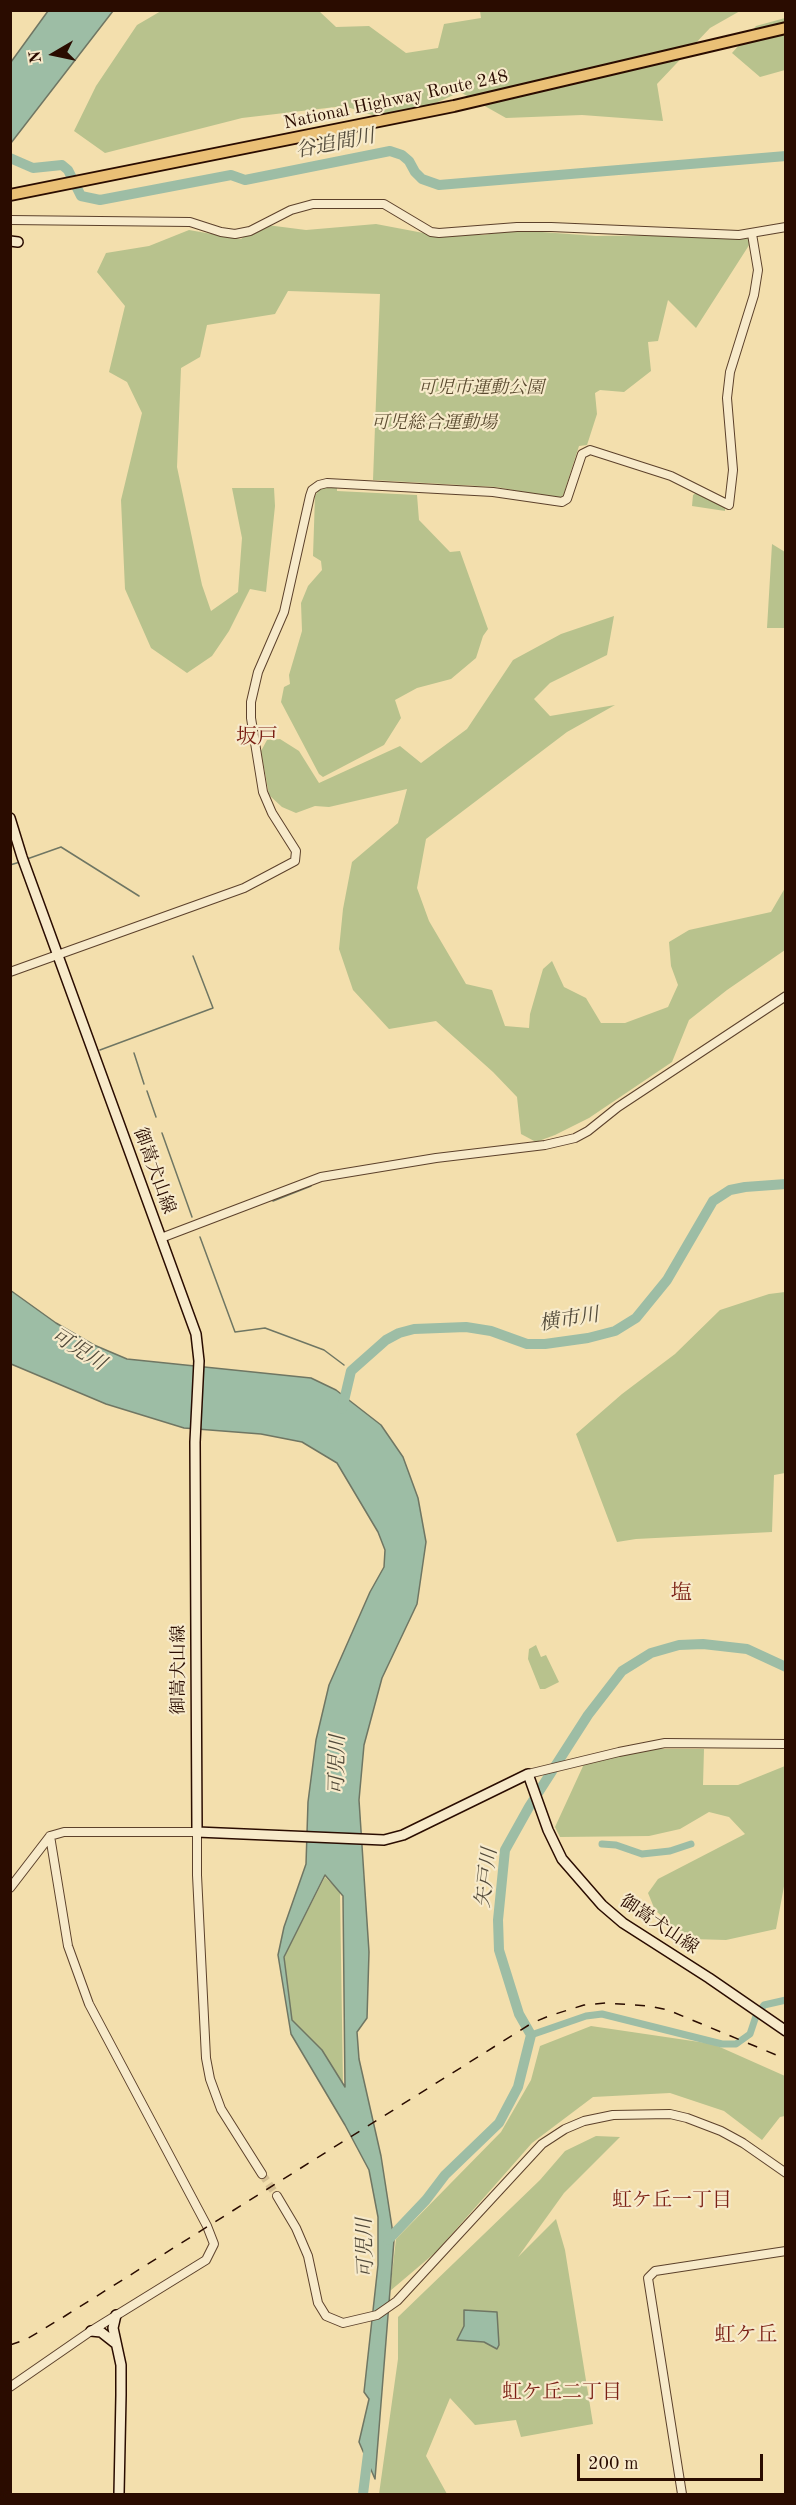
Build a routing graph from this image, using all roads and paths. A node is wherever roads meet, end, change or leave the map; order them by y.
1 (786, 28) edge
2 (10, 195) edge
3 (10, 220) edge
4 (786, 227) edge
5 (752, 234) junction
6 (10, 818) edge
7 (58, 955) junction
8 (10, 972) edge
9 (786, 996) edge
10 (161, 1238) junction
11 (786, 1744) edge
12 (528, 1774) junction
13 (197, 1832) junction
14 (50, 1836) junction
15 (10, 1888) edge
16 (786, 2031) edge
17 (786, 2173) edge
18 (262, 2174) tunnel mouth
19 (277, 2196) tunnel mouth
20 (786, 2251) edge
21 (116, 2315) junction
22 (91, 2331) junction
23 (115, 2343) junction
24 (10, 2387) edge
25 (119, 2494) edge
26 (682, 2494) edge

1 - 2 highway, National Highway Route 248
3 - 5 street
4 - 5 street
5 - 7 street
6 - 7 main road, 御嵩犬山線
7 - 8 street
7 - 10 main road, 御嵩犬山線
9 - 10 street
10 - 13 main road, 御嵩犬山線
11 - 12 street
12 - 13 main road
12 - 16 main road, 御嵩犬山線
13 - 14 street
13 - 18 street
14 - 15 street
14 - 21 street
17 - 19 street
20 - 26 street
21 - 22 street
21 - 23 main road
22 - 23 main road
22 - 24 street
23 - 25 main road

